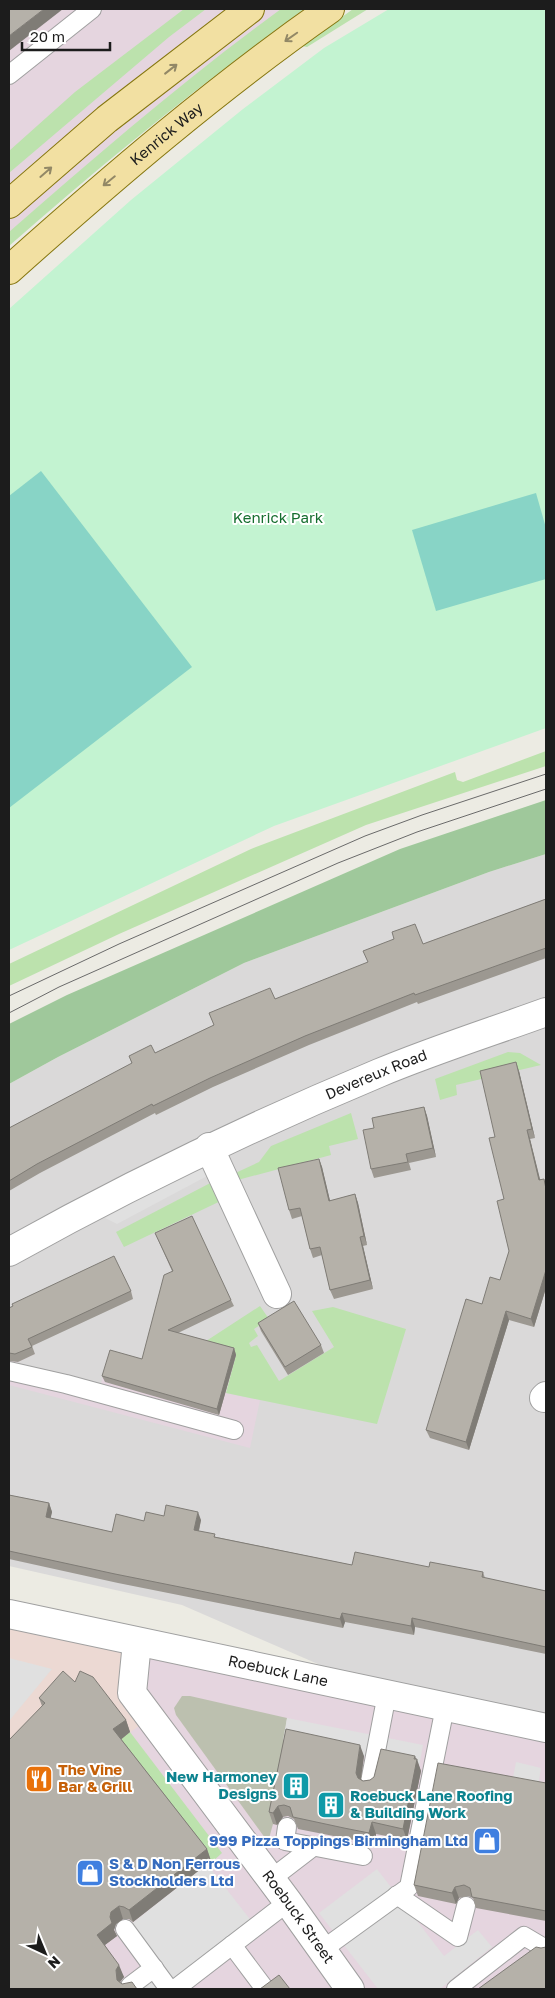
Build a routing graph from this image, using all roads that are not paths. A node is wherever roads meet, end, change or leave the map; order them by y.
1 (92, 9) edge
2 (250, 9) edge
3 (330, 9) edge
4 (9, 75) edge
5 (9, 204) edge
6 (9, 270) edge
7 (546, 1012) edge
8 (209, 1147) junction
9 (9, 1252) edge
10 (277, 1294) dead end
11 (9, 1371) edge
12 (234, 1430) dead end
13 (9, 1614) edge
14 (137, 1642) junction
15 (387, 1694) junction
16 (445, 1706) junction
17 (546, 1728) edge
18 (370, 1782) edge
19 (287, 1827) dead end
20 (314, 1846) junction
21 (363, 1856) dead end
22 (271, 1880) junction
23 (397, 1895) junction
24 (288, 1902) junction
25 (466, 1906) dead end
26 (125, 1928) edge
27 (232, 1945) junction
28 (546, 1949) edge
29 (322, 1950) junction
30 (154, 1968) junction
31 (130, 1986) edge
32 (169, 1989) edge
33 (175, 1989) edge
34 (266, 1989) edge
35 (350, 1989) edge
36 (456, 1989) edge

1 - 4 lane
5 -> 2 main road
3 -> 6 main road, Kenrick Way
7 - 8 street, Devereux Road
8 - 9 street, Devereux Road
8 - 10 street
11 - 12 lane
13 - 14 street, Roebuck Lane
14 - 15 street, Roebuck Lane
14 - 22 street, Roebuck Street
15 - 16 street, Roebuck Lane
15 - 18 lane
16 - 17 street, Roebuck Lane
16 - 23 lane
19 - 20 lane
20 - 21 lane
20 - 22 lane
22 - 24 street, Roebuck Street
23 - 25 lane
23 - 29 lane
24 - 27 lane
24 - 29 street, Roebuck Street
26 - 30 lane
27 - 33 lane
27 - 34 lane
28 - 36 lane
29 - 35 street, Roebuck Street
30 - 31 lane
30 - 32 lane

